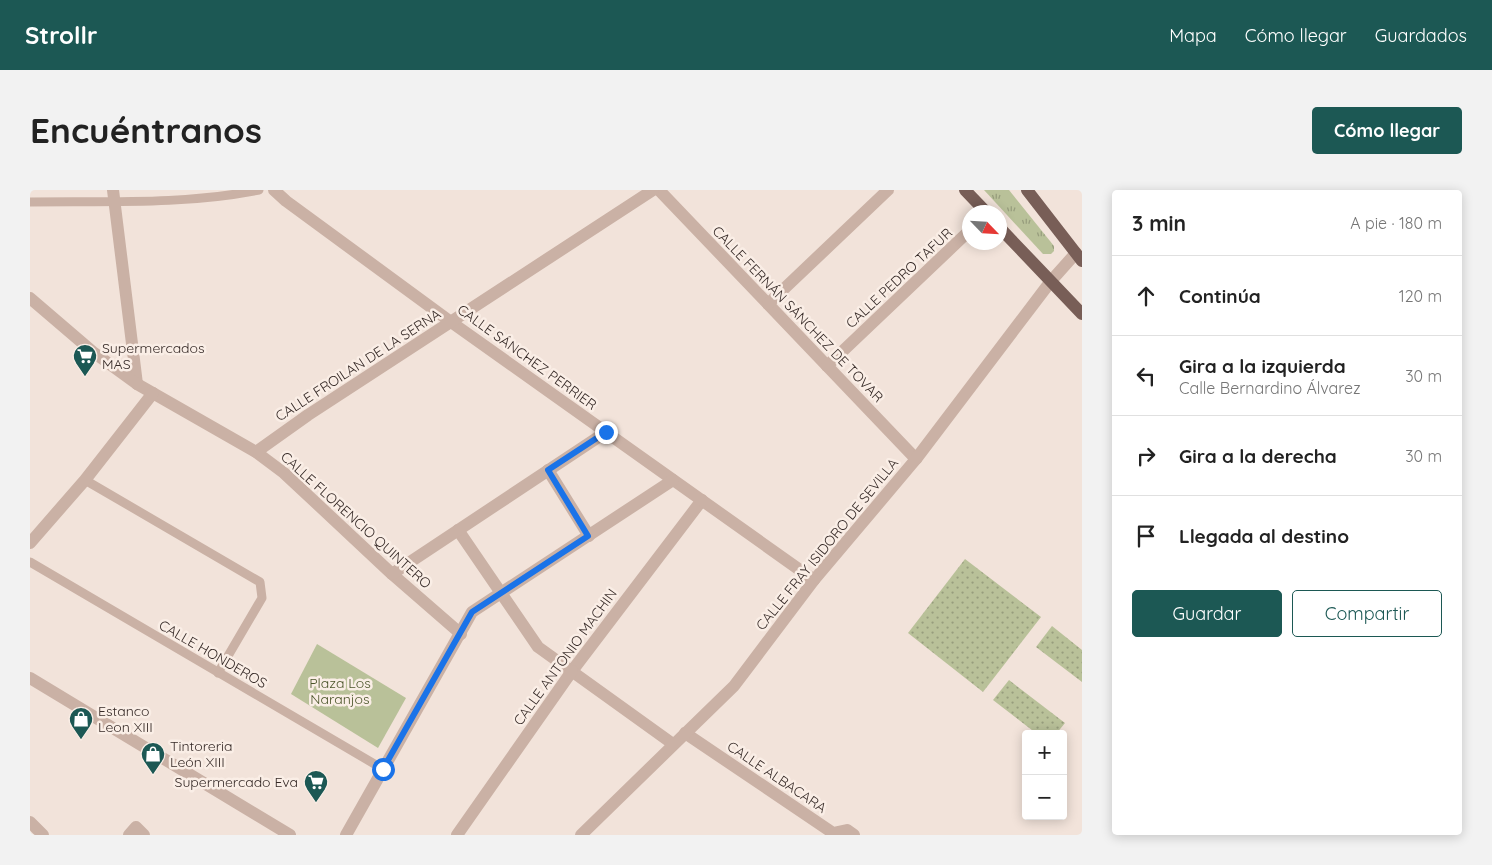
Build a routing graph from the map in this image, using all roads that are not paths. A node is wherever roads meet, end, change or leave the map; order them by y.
1 (259, 190) edge
2 (274, 190) edge
3 (653, 190) edge
4 (659, 190) edge
5 (888, 190) edge
6 (965, 190) edge
7 (1027, 190) edge
8 (114, 196) edge
9 (30, 202) edge
10 (979, 205) edge
11 (1007, 234) edge
12 (962, 239) edge
13 (1079, 257) edge
14 (1051, 281) junction
15 (30, 298) edge
16 (768, 304) junction
17 (1082, 314) edge
18 (451, 322) junction
19 (827, 366) junction
20 (137, 384) junction
21 (153, 393) junction
22 (606, 432) junction
23 (256, 452) junction
24 (916, 459) junction
25 (548, 470) junction
26 (85, 480) junction
27 (673, 480) junction
28 (702, 500) junction
29 (458, 530) junction
30 (588, 536) junction
31 (30, 543) edge
32 (30, 562) edge
33 (392, 574) junction
34 (814, 580) junction
35 (501, 593) junction
36 (461, 634) junction
37 (572, 671) junction
38 (218, 673) junction
39 (30, 678) edge
40 (685, 733) junction
41 (673, 744) junction
42 (383, 769) junction
43 (30, 822) edge
44 (43, 835) edge
45 (128, 835) edge
46 (144, 835) edge
47 (290, 835) edge
48 (346, 835) edge
49 (457, 835) edge
50 (581, 835) edge
51 (854, 835) edge

1 - 8 lane
2 - 18 street, CALLE SÁNCHEZ PERRIER
3 - 18 street, CALLE FROILAN DE LA SERNA
4 - 16 street, CALLE FERNÁN SÁNCHEZ DE TOVAR
5 - 16 street
6 - 10 main road
7 - 13 main road
8 - 9 lane
8 - 20 street
11 - 14 main road
12 - 19 street, CALLE PEDRO TAFUR
13 - 14 street, CALLE FRAY ISIDORO DE SEVILLA
14 - 17 main road
14 - 24 street, CALLE FRAY ISIDORO DE SEVILLA
15 - 20 street, CALLE FLORENCIO QUINTERO
16 - 19 street, CALLE FERNÁN SÁNCHEZ DE TOVAR
18 - 22 street, CALLE SÁNCHEZ PERRIER
18 - 23 street, CALLE FROILAN DE LA SERNA
19 - 24 street, CALLE FERNÁN SÁNCHEZ DE TOVAR
20 - 21 street, CALLE FLORENCIO QUINTERO
21 - 23 street, CALLE FLORENCIO QUINTERO
21 - 26 street
22 - 25 street
22 - 27 street, CALLE SÁNCHEZ PERRIER
23 - 33 street, CALLE FLORENCIO QUINTERO
24 - 34 street, CALLE FRAY ISIDORO DE SEVILLA
25 - 29 street
25 - 30 street
26 - 31 street
26 - 38 lane
27 - 28 street, CALLE SÁNCHEZ PERRIER
27 - 30 street
28 - 34 street, CALLE SÁNCHEZ PERRIER
28 - 37 street, CALLE ANTONIO MACHIN
29 - 33 street
29 - 35 street
30 - 35 street
32 - 38 lane, CALLE HONDEROS
33 - 36 street, CALLE FLORENCIO QUINTERO
34 - 40 street, CALLE FRAY ISIDORO DE SEVILLA
35 - 36 street
35 - 37 street
36 - 42 street
37 - 41 street
37 - 49 street, CALLE ANTONIO MACHIN
38 - 42 lane, CALLE HONDEROS
39 - 47 street
40 - 41 street, CALLE FRAY ISIDORO DE SEVILLA
40 - 51 street, CALLE ALBACARA
41 - 50 street, CALLE FRAY ISIDORO DE SEVILLA
42 - 48 street
43 - 44 street
45 - 46 street

